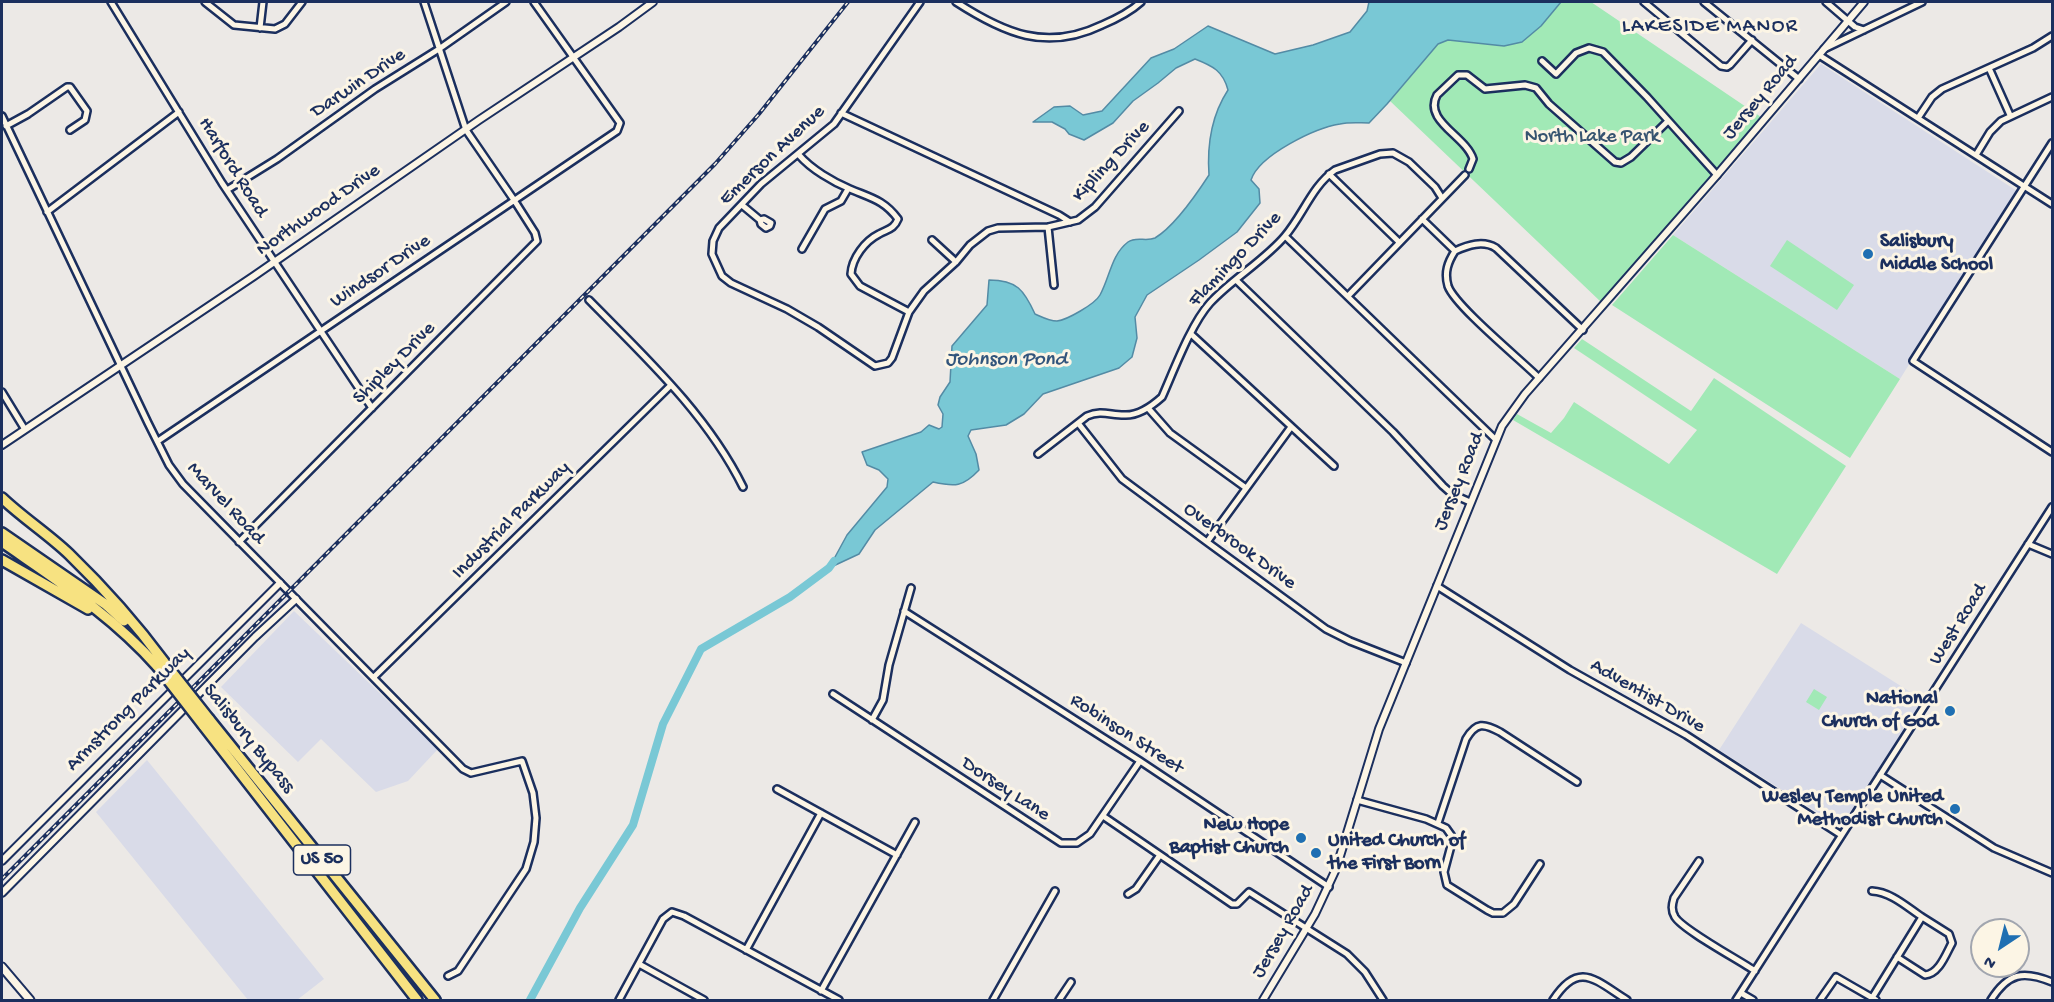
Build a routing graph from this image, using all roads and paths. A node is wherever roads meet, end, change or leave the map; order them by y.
1 (111, 2) edge
2 (205, 2) edge
3 (263, 2) edge
4 (302, 2) edge
5 (424, 2) edge
6 (506, 2) edge
7 (534, 2) edge
8 (653, 2) edge
9 (920, 2) edge
10 (956, 2) edge
11 (1141, 2) edge
12 (1644, 2) edge
13 (1704, 2) edge
14 (1826, 2) edge
15 (1864, 2) edge
16 (1922, 2) edge
17 (1848, 20) junction
18 (260, 28) junction
19 (1864, 30) junction
20 (2052, 36) edge
21 (1752, 40) junction
22 (439, 49) junction
23 (1821, 52) junction
24 (574, 56) junction
25 (1542, 61) dead end
26 (1989, 68) junction
27 (1799, 79) junction
28 (2052, 97) edge
29 (1179, 111) dead end
30 (179, 112) junction
31 (841, 113) junction
32 (2010, 115) junction
33 (2, 116) edge
34 (1918, 118) junction
35 (1668, 121) junction
36 (6, 126) junction
37 (70, 130) dead end
38 (465, 130) junction
39 (2052, 146) edge
40 (799, 154) junction
41 (1976, 155) junction
42 (1469, 169) dead end
43 (1329, 174) junction
44 (1465, 175) dead end
45 (1717, 175) junction
46 (2026, 187) junction
47 (848, 189) junction
48 (227, 190) junction
49 (1442, 198) junction
50 (514, 200) junction
51 (2052, 204) edge
52 (742, 205) junction
53 (46, 212) junction
54 (1422, 219) junction
55 (760, 220) dead end
56 (1071, 222) junction
57 (1048, 227) junction
58 (1286, 236) junction
59 (932, 240) dead end
60 (1399, 242) junction
61 (802, 249) dead end
62 (1455, 251) junction
63 (273, 262) junction
64 (956, 262) junction
65 (1236, 280) junction
66 (1054, 285) dead end
67 (1348, 296) junction
68 (589, 300) dead end
69 (909, 312) junction
70 (1583, 330) junction
71 (320, 332) junction
72 (1191, 334) junction
73 (120, 365) junction
74 (880, 366) joint
75 (1539, 378) junction
76 (671, 385) junction
77 (2, 392) edge
78 (372, 408) junction
79 (1148, 408) junction
80 (1078, 423) junction
81 (1291, 427) junction
82 (24, 428) junction
83 (1495, 439) junction
84 (158, 441) junction
85 (2, 445) edge
86 (2052, 452) edge
87 (1038, 454) dead end
88 (1334, 466) dead end
89 (743, 487) dead end
90 (1246, 488) junction
91 (2, 498) edge
92 (1470, 502) junction
93 (2052, 507) edge
94 (2, 533) edge
95 (2, 542) edge
96 (239, 542) junction
97 (1207, 542) junction
98 (2028, 544) junction
99 (2052, 554) edge
100 (2, 560) edge
101 (280, 583) junction
102 (1437, 586) junction
103 (911, 588) dead end
104 (296, 599) junction
105 (904, 611) junction
106 (1406, 663) junction
107 (161, 664) junction
108 (374, 677) junction
109 (833, 694) dead end
110 (872, 720) junction
111 (206, 722) junction
112 (1140, 761) junction
113 (1880, 776) junction
114 (1577, 782) dead end
115 (777, 789) dead end
116 (1357, 800) junction
117 (821, 813) junction
118 (1103, 816) junction
119 (915, 822) dead end
120 (1438, 823) junction
121 (1841, 835) junction
122 (897, 855) junction
123 (1160, 855) junction
124 (2, 861) edge
125 (1699, 861) dead end
126 (1540, 864) dead end
127 (2052, 873) edge
128 (1329, 887) junction
129 (1055, 891) dead end
130 (1872, 891) dead end
131 (2, 893) edge
132 (1128, 894) dead end
133 (1922, 917) junction
134 (1305, 929) junction
135 (746, 950) junction
136 (1897, 957) junction
137 (639, 964) junction
138 (2, 967) edge
139 (1755, 971) junction
140 (448, 976) dead end
141 (1071, 982) dead end
142 (2052, 982) edge
143 (821, 991) junction
144 (1742, 993) junction
145 (1874, 999) edge
146 (30, 1000) edge
147 (417, 1000) edge
148 (435, 1000) edge
149 (619, 1000) edge
150 (704, 1000) edge
151 (839, 1000) edge
152 (993, 1000) edge
153 (1059, 1000) edge
154 (1263, 1000) edge
155 (1383, 1000) edge
156 (1553, 1000) edge
157 (1627, 1000) edge
158 (1736, 1000) edge
159 (1753, 1000) edge
160 (1820, 1000) edge
161 (1991, 1000) edge

1 - 30 street, Harford Road
2 - 18 street
3 - 18 street
4 - 18 street
5 - 22 street, Shipley Drive
6 - 22 street, Darwin Drive
7 - 24 street
8 - 24 street, Northwood Drive
9 - 31 street, Emerson Avenue
10 - 11 street
12 - 21 street
13 - 21 street
14 - 17 street
15 - 17 street, Jersey Road
16 - 19 street
17 - 19 street
17 - 23 street, Jersey Road
19 - 23 street
20 - 26 street
21 - 27 street
22 - 38 street, Shipley Drive
22 - 48 street, Darwin Drive
23 - 27 street, Jersey Road
23 - 34 street
24 - 38 street, Northwood Drive
24 - 50 street, Windsor Drive
25 - 35 street
26 - 32 street
26 - 34 street
27 - 45 street, Jersey Road
28 - 32 street
29 - 56 street, Kipling Drive
30 - 48 street, Harford Road
30 - 53 street
31 - 40 street, Emerson Avenue
31 - 56 street
32 - 41 street
33 - 36 street, Marvel Road
34 - 41 street
35 - 42 street
35 - 45 street
36 - 37 street
36 - 53 street, Marvel Road
38 - 50 street, Shipley Drive
38 - 63 street, Northwood Drive
39 - 46 street
40 - 47 street
40 - 52 street, Emerson Avenue
41 - 46 street
43 - 49 street, Flamingo Drive
43 - 58 street, Flamingo Drive
43 - 60 street
44 - 49 street
45 - 70 street, Jersey Road
46 - 51 street
46 - 86 street
47 - 61 street
47 - 69 street
48 - 63 street, Harford Road
49 - 54 street
50 - 71 street, Windsor Drive
50 - 78 street, Shipley Drive
52 - 55 street
52 - 74 street, Emerson Avenue
53 - 73 street, Marvel Road
54 - 60 street
54 - 62 street
56 - 57 street, Kipling Drive
57 - 64 street, Kipling Drive
57 - 66 street
58 - 65 street, Flamingo Drive
58 - 67 street
59 - 64 street
60 - 67 street
62 - 70 street
62 - 75 street
63 - 71 street, Harford Road
63 - 73 street, Northwood Drive
64 - 69 street, Kipling Drive
65 - 72 street, Flamingo Drive
65 - 92 street
67 - 83 street
68 - 76 street
69 - 74 street, Kipling Drive
70 - 75 street, Jersey Road
71 - 78 street, Harford Road
71 - 84 street, Windsor Drive
72 - 79 street, Flamingo Drive
72 - 81 street
73 - 82 street, Northwood Drive
73 - 84 street, Marvel Road
75 - 83 street, Jersey Road
76 - 89 street
76 - 108 street, Industrial Parkway
77 - 82 street
78 - 96 street, Shipley Drive
79 - 80 street
79 - 90 street
80 - 87 street
80 - 97 street, Overbrook Drive
81 - 88 street
81 - 90 street
82 - 85 street, Northwood Drive
83 - 92 street, Jersey Road
84 - 96 street, Marvel Road
90 - 97 street
91 - 107 highway
92 - 102 street, Jersey Road
93 - 98 street, West Road
94 - 107 highway, Salisbury Bypass / US 50
95 - 107 highway, Salisbury Bypass / US 50
96 - 101 street, Marvel Road
97 - 106 street, Overbrook Drive
98 - 99 street
98 - 113 street, West Road
100 - 107 highway
101 - 104 street, Marvel Road
101 - 124 street, Armstrong Parkway
102 - 106 street, Jersey Road
102 - 121 street, Adventist Drive
103 - 105 street
104 - 108 street, Marvel Road
104 - 131 street
105 - 110 street
105 - 112 street, Robinson Street
106 - 116 street, Jersey Road
107 - 111 highway, Salisbury Bypass / US 50, bridge
108 - 140 street, Marvel Road
109 - 110 street, Dorsey Lane
110 - 118 street, Dorsey Lane
111 - 147 highway, Salisbury Bypass / US 50
111 - 148 highway, Salisbury Bypass / US 50
112 - 118 street, Dorsey Lane
112 - 128 street, Robinson Street
113 - 121 street, West Road
113 - 127 street
114 - 120 street
115 - 117 street
116 - 120 street
116 - 128 street, Jersey Road
117 - 122 street
117 - 135 street
118 - 123 street
119 - 122 street
120 - 126 street
121 - 139 street, West Road
122 - 143 street
123 - 132 street
123 - 134 street
125 - 139 street
128 - 134 street, Jersey Road
129 - 152 street
130 - 133 street
133 - 136 street
133 - 136 street
134 - 154 street, Jersey Road
134 - 155 street
135 - 137 street
135 - 143 street
136 - 145 street
137 - 149 street
137 - 150 street
138 - 146 main road
139 - 144 street, West Road
141 - 153 street
142 - 161 street
143 - 151 street
144 - 158 street, West Road
144 - 159 street
145 - 160 street
156 - 157 street

